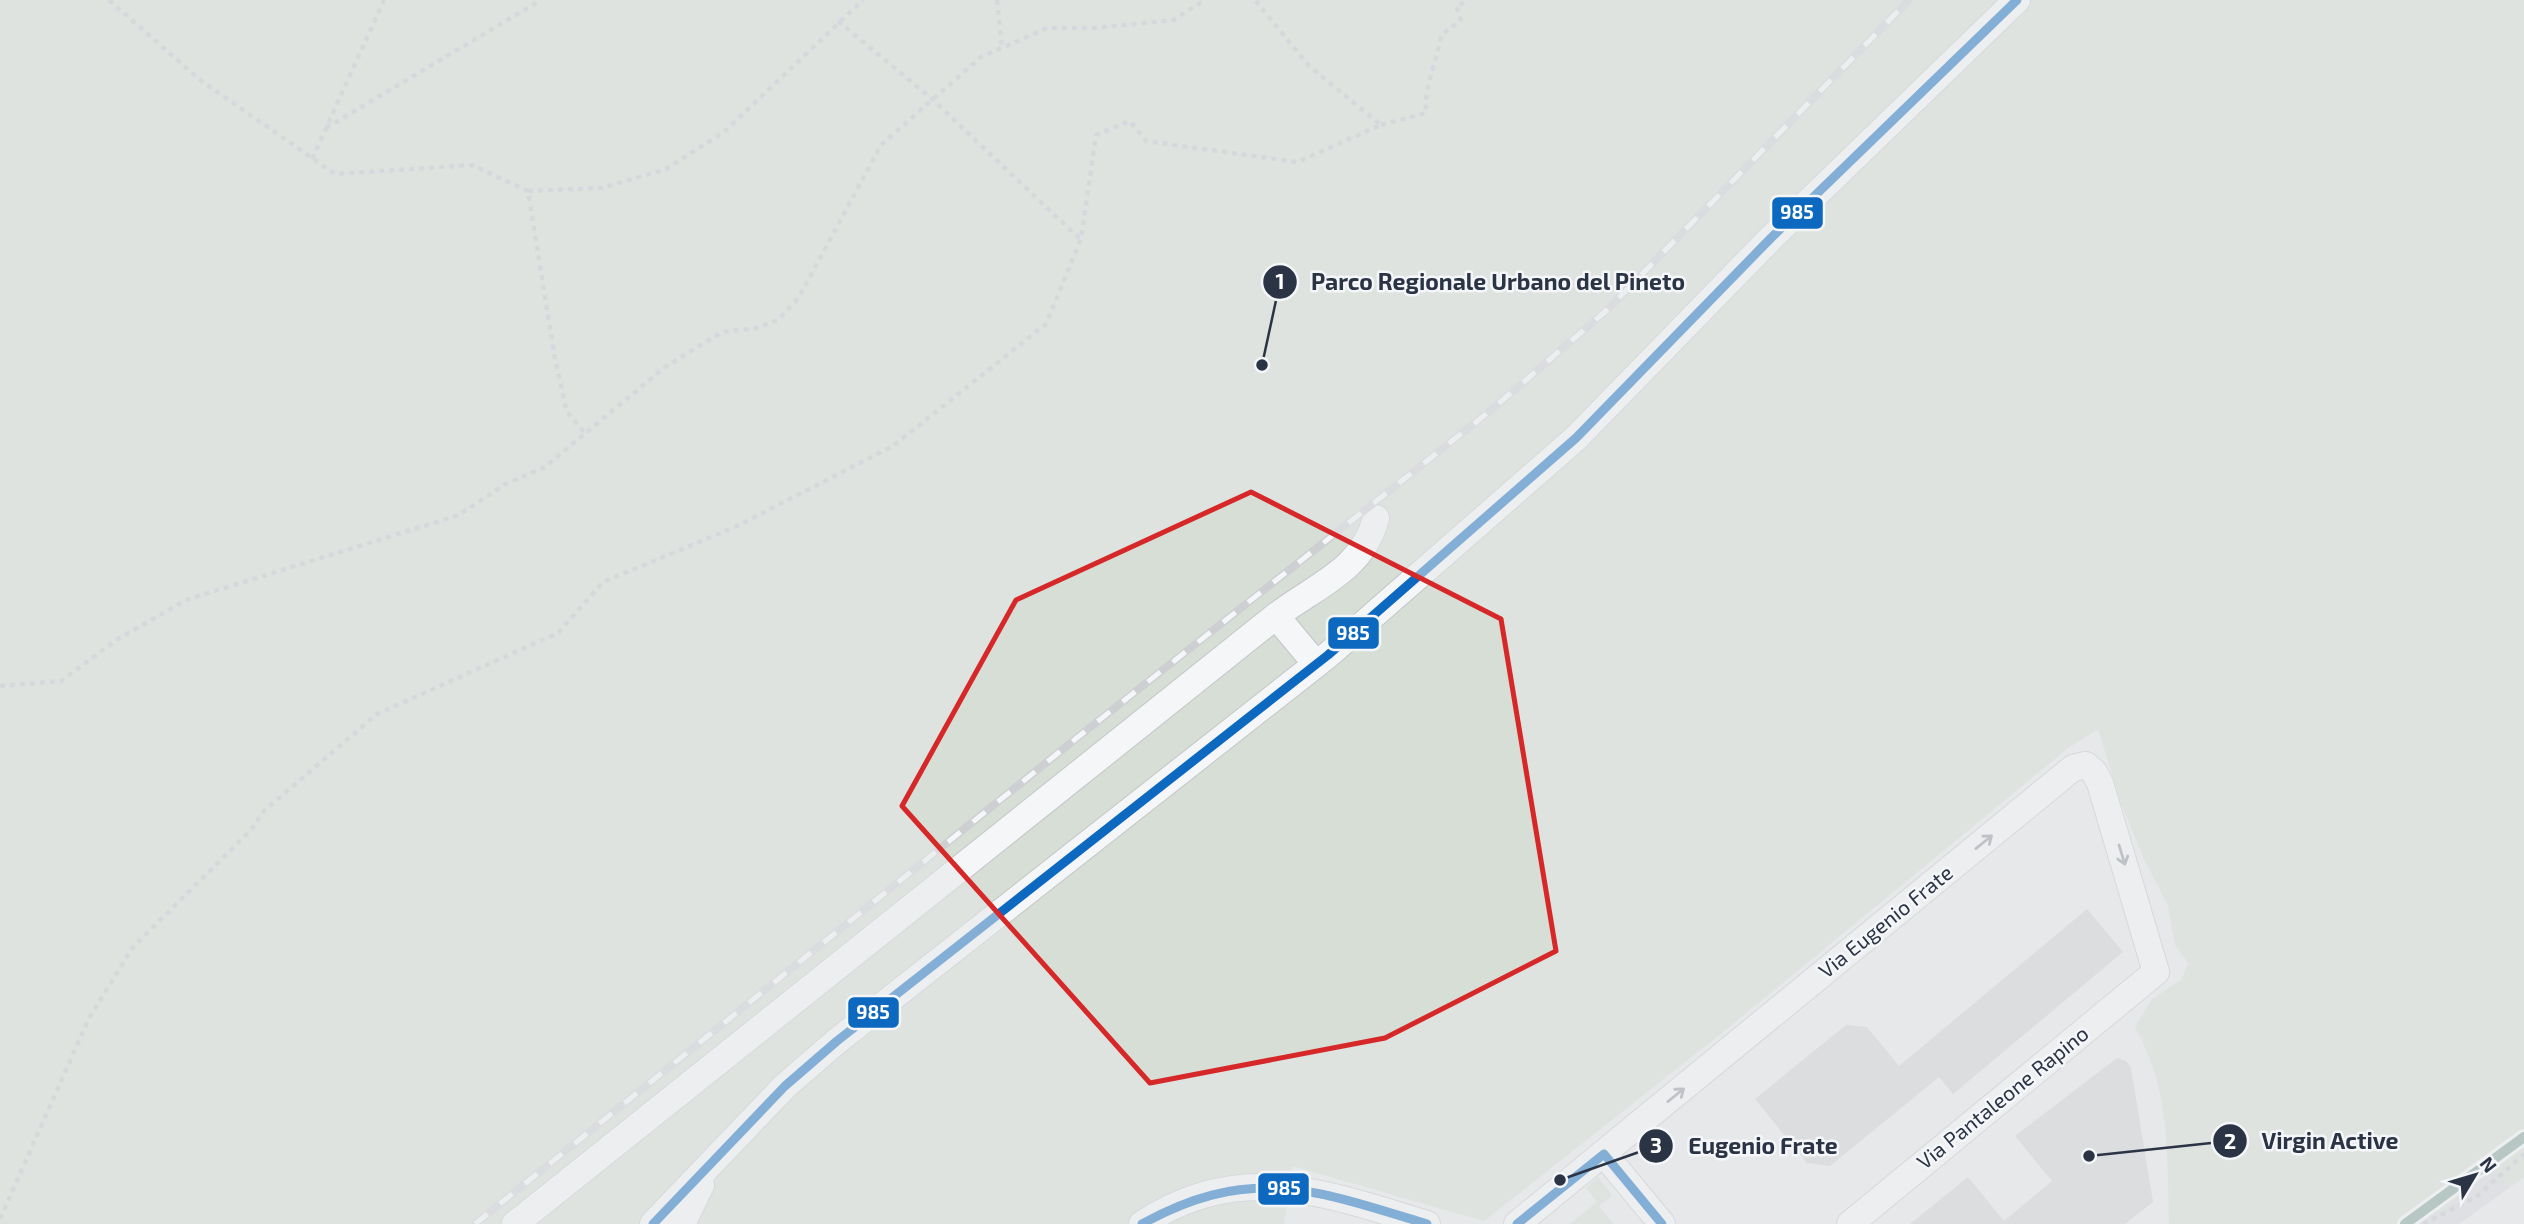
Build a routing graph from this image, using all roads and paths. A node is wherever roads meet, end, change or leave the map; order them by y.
1 (109, 0) edge
2 (384, 0) edge
3 (541, 0) edge
4 (863, 0) edge
5 (997, 0) edge
6 (1205, 0) edge
7 (1255, 0) edge
8 (1469, 0) edge
9 (2017, 0) edge
10 (838, 21) junction
11 (1002, 48) junction
12 (932, 99) junction
13 (1381, 125) junction
14 (326, 128) junction
15 (312, 159) junction
16 (528, 191) junction
17 (1081, 239) junction
18 (586, 433) junction
19 (1376, 517) dead end
20 (1276, 615) junction
21 (1315, 664) junction
22 (0, 686) edge
23 (2156, 972) joint
24 (719, 1153) junction
25 (1604, 1154) junction
26 (2524, 1154) edge
27 (0, 1219) edge
28 (515, 1224) edge
29 (653, 1224) edge
30 (682, 1224) edge
31 (1142, 1224) edge
32 (1427, 1224) edge
33 (1517, 1224) edge
34 (1662, 1224) edge
35 (1850, 1224) edge
36 (2423, 1224) edge

1 - 15 path
2 - 14 path
3 - 14 path
4 - 10 path
5 - 11 path
6 - 11 path
7 - 13 path
8 - 13 path
9 - 21 street
10 - 12 path
10 - 16 path
11 - 12 path
12 - 17 path
12 - 18 path
13 - 17 path
14 - 15 path
15 - 16 path
16 - 18 path
17 - 27 path
18 - 22 path
19 - 20 street
20 - 21 street
20 - 28 street
21 - 24 street
25 -> 23 street, Via Eugenio Frate
23 - 35 street, Via Pantaleone Rapino
24 - 29 street
24 - 30 street
25 - 33 street, Via Eugenio Frate
25 - 34 street
26 - 36 path
31 - 32 street

